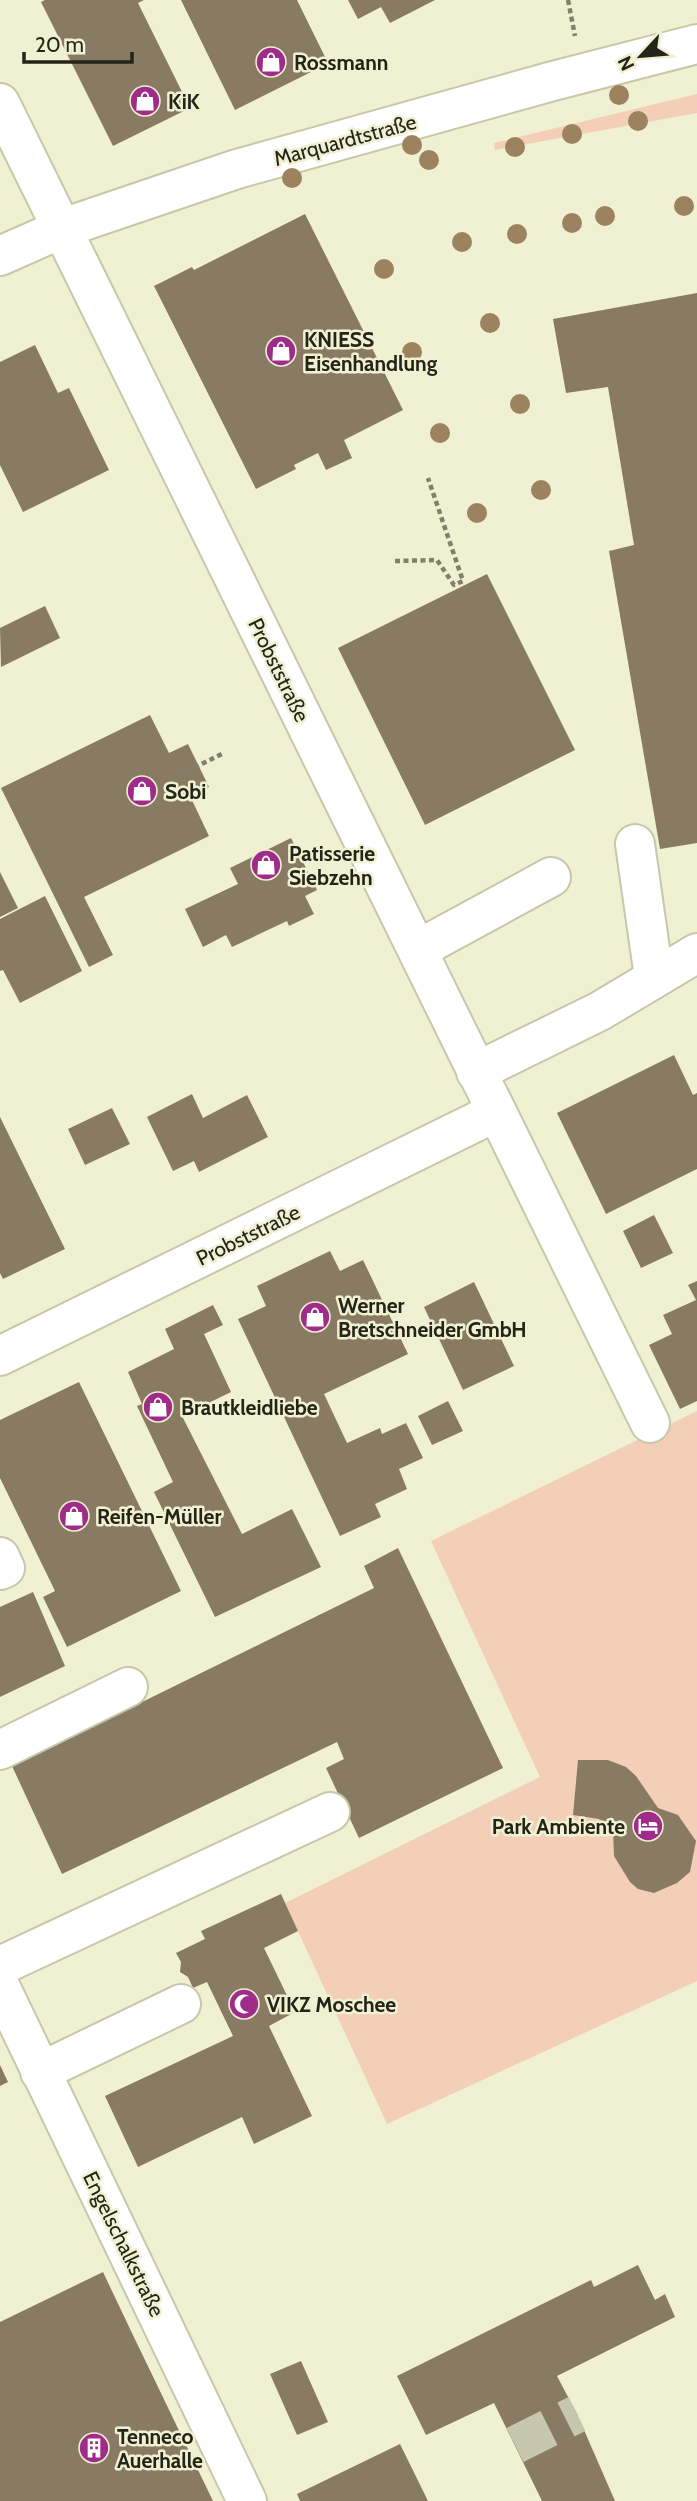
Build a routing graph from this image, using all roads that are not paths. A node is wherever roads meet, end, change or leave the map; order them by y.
1 (697, 44) edge
2 (0, 103) edge
3 (63, 228) junction
4 (0, 256) edge
5 (635, 844) dead end
6 (551, 877) dead end
7 (416, 950) junction
8 (697, 953) edge
9 (654, 977) junction
10 (476, 1072) junction
11 (496, 1112) junction
12 (0, 1356) edge
13 (650, 1423) dead end
14 (0, 1557) edge
15 (0, 1570) edge
16 (128, 1687) dead end
17 (0, 1750) edge
18 (330, 1812) dead end
19 (0, 1966) edge
20 (0, 1986) edge
21 (181, 2004) dead end
22 (40, 2072) junction
23 (247, 2501) edge

1 - 3 street, Marquardtstraße
2 - 3 street, Probststraße
3 - 4 street, Marquardtstraße
3 - 7 street, Probststraße
5 - 9 street
6 - 7 street
7 - 10 street, Probststraße
8 - 9 street
9 - 10 street
10 - 11 street, Probststraße
11 - 12 street, Probststraße
11 - 13 street, Probststraße
14 - 15 street
16 - 17 street
18 - 19 street
20 - 22 street, Engelschalkstraße
21 - 22 street
22 - 23 street, Engelschalkstraße

